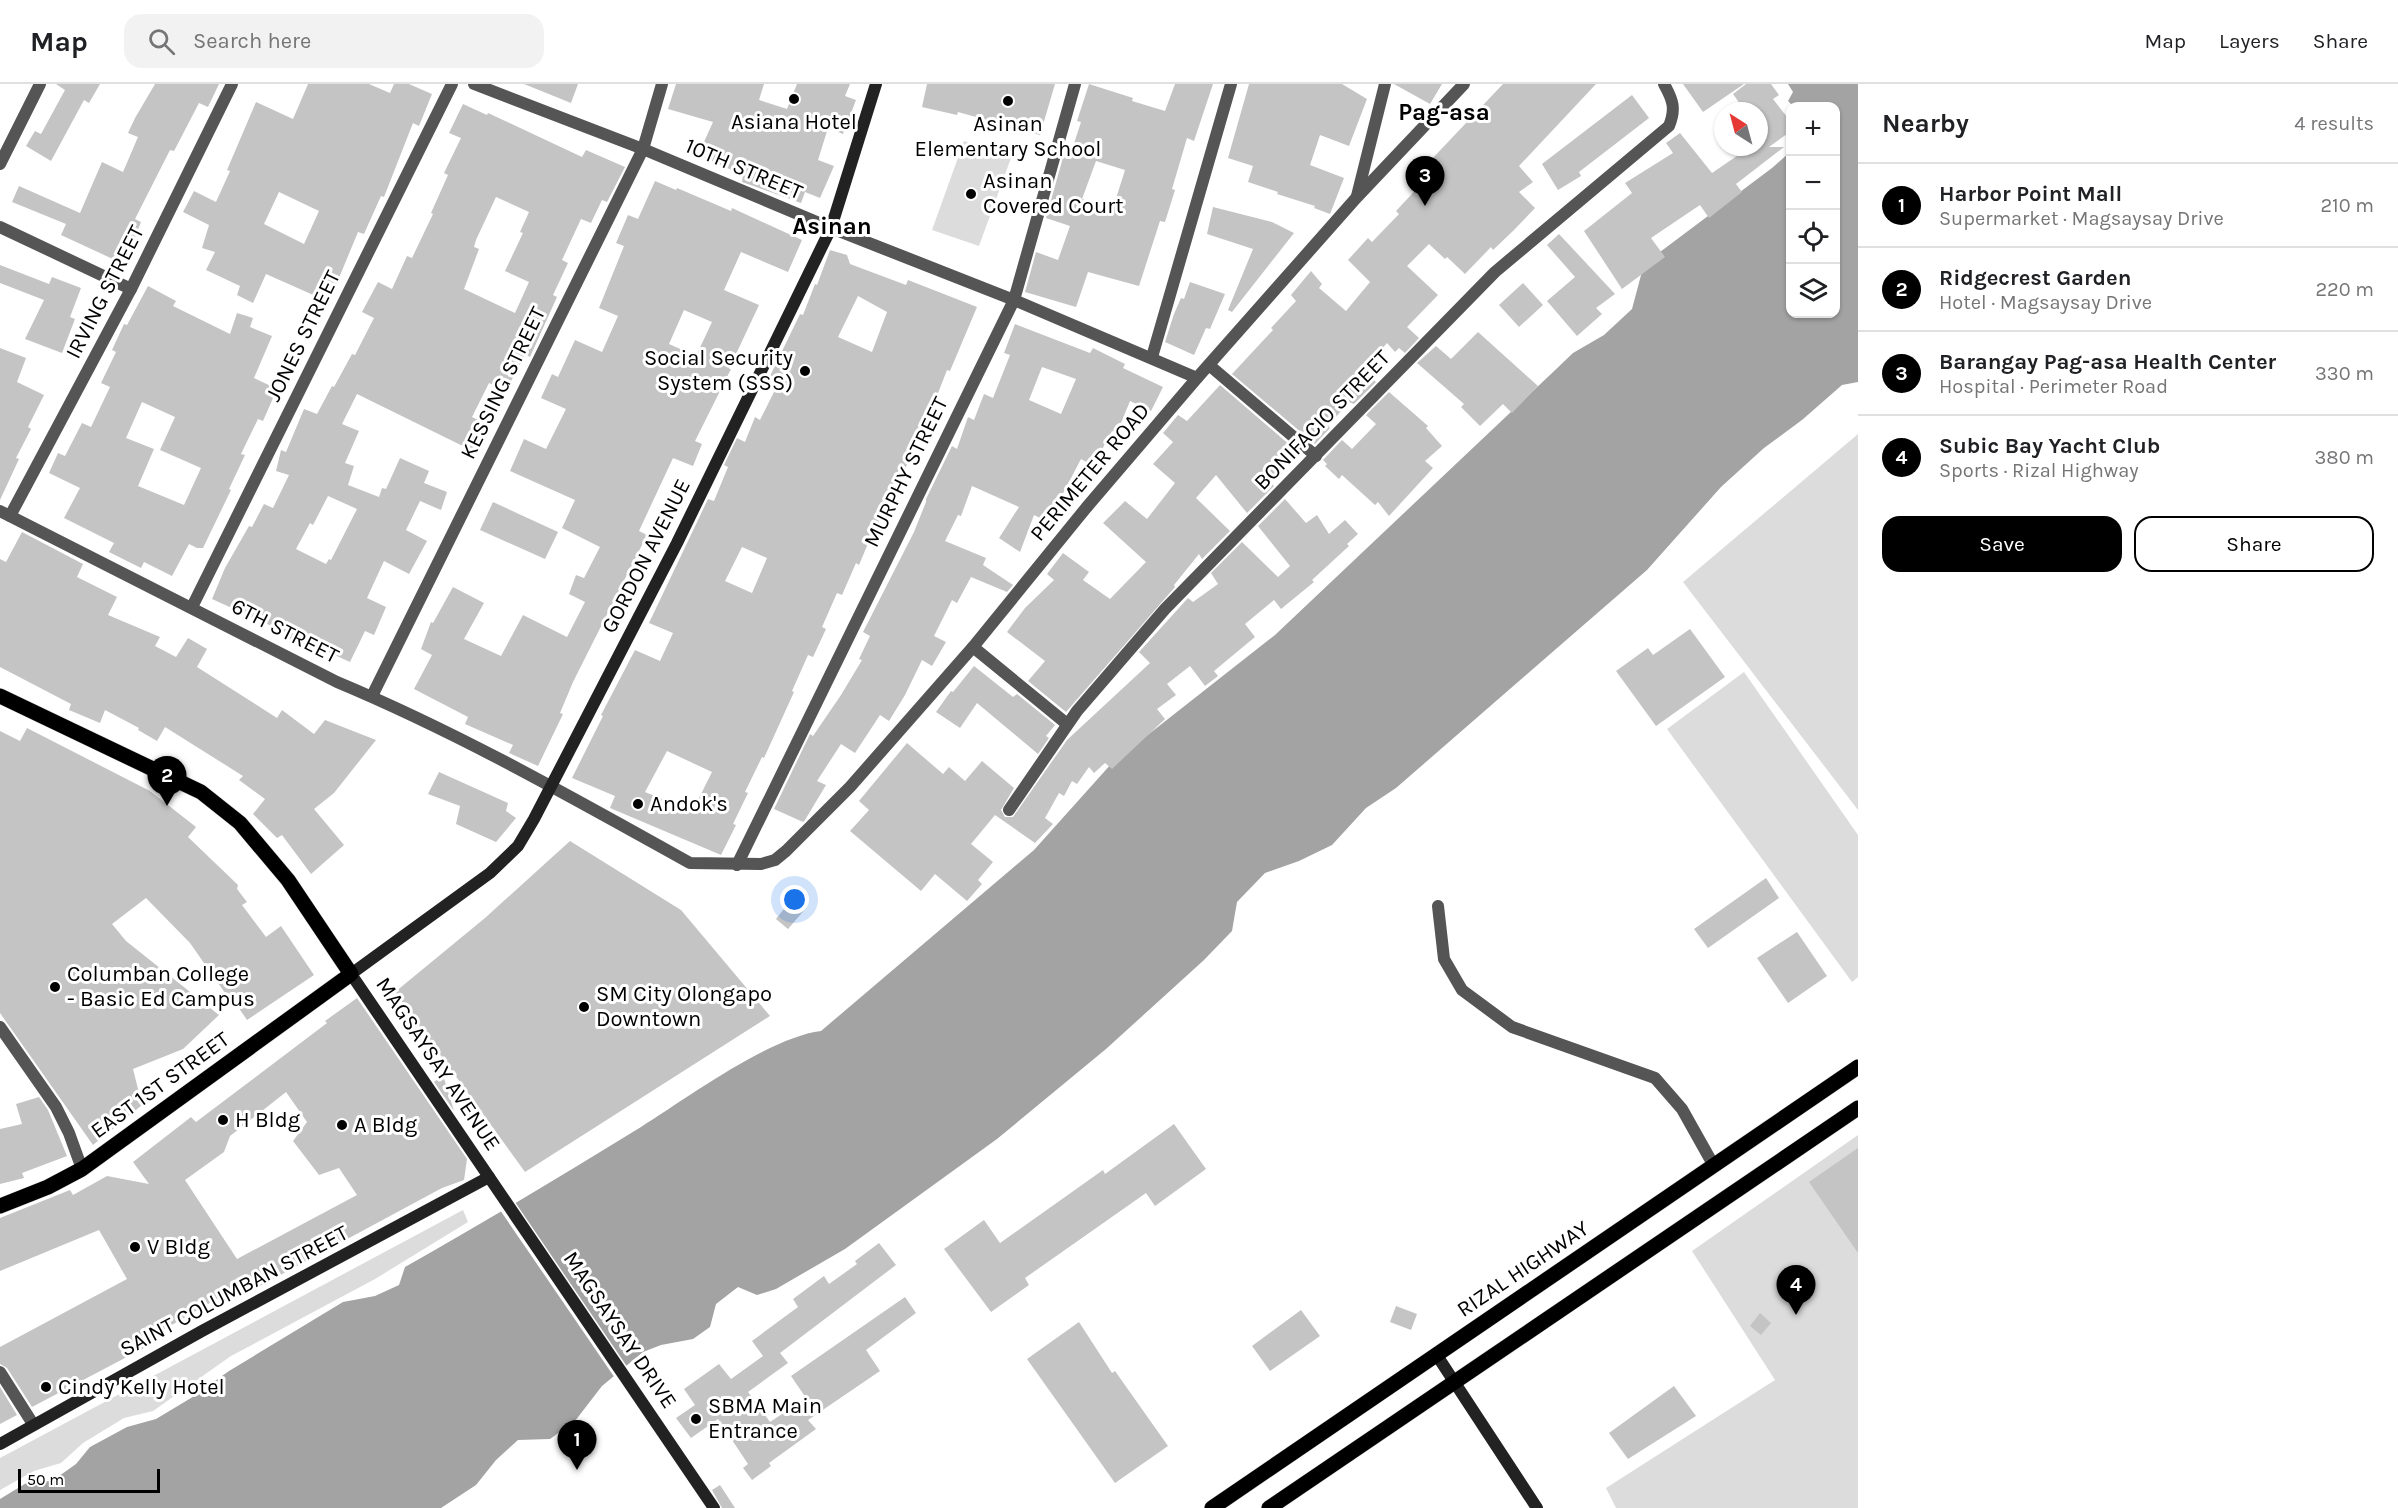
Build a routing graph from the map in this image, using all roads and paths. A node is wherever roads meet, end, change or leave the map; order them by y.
1 (40, 84) edge
2 (232, 84) edge
3 (452, 84) edge
4 (474, 84) edge
5 (662, 84) edge
6 (876, 84) edge
7 (1075, 84) edge
8 (1231, 84) edge
9 (1385, 84) edge
10 (1464, 84) edge
11 (1664, 84) edge
12 (643, 149) junction
13 (0, 164) edge
14 (1357, 197) junction
15 (0, 227) edge
16 (831, 228) junction
17 (131, 289) junction
18 (1014, 300) junction
19 (1152, 357) junction
20 (1209, 365) junction
21 (1197, 378) junction
22 (1316, 456) junction
23 (5, 514) edge
24 (192, 607) junction
25 (973, 647) junction
26 (0, 696) edge
27 (372, 696) junction
28 (1068, 724) junction
29 (553, 787) junction
30 (1009, 810) dead end
31 (690, 863) joint
32 (737, 865) junction
33 (1438, 906) dead end
34 (351, 974) junction
35 (0, 1027) edge
36 (1858, 1067) edge
37 (1858, 1108) edge
38 (1714, 1166) junction
39 (82, 1169) junction
40 (489, 1177) junction
41 (0, 1206) edge
42 (1436, 1354) junction
43 (0, 1372) edge
44 (1456, 1382) junction
45 (33, 1424) junction
46 (0, 1443) edge
47 (714, 1508) edge
48 (1212, 1508) edge
49 (1269, 1508) edge
50 (1537, 1508) edge

1 - 13 street
2 - 17 street, IRVING STREET
3 - 24 street, JONES STREET
4 - 12 street, 10TH STREET
5 - 12 street, KESSING STREET
6 - 16 main road, GORDON AVENUE
7 - 18 street, MURPHY STREET
8 - 19 street
9 - 14 street
10 - 14 street, PERIMETER ROAD
11 - 22 street, BONIFACIO STREET
12 - 16 street, 10TH STREET
12 - 27 street, KESSING STREET
14 - 20 street, PERIMETER ROAD
15 - 17 street
16 - 18 street, 10TH STREET
16 - 29 main road, GORDON AVENUE
17 - 23 street, IRVING STREET
18 - 19 street, 10TH STREET
18 - 32 street, MURPHY STREET
19 - 21 street, 10TH STREET
20 - 21 street, PERIMETER ROAD
20 - 22 street
21 - 25 street, PERIMETER ROAD
22 - 28 street, BONIFACIO STREET
23 - 24 street, 6TH STREET
24 - 27 street, 6TH STREET
25 - 28 street
25 - 32 street, PERIMETER ROAD
26 - 34 main road
27 - 29 street, 6TH STREET
28 - 30 street, BONIFACIO STREET
29 - 31 street, 6TH STREET
29 - 34 main road, GORDON AVENUE
31 - 32 street, PERIMETER ROAD
33 - 38 street
34 - 39 main road, EAST 1ST STREET
34 - 40 main road, MAGSAYSAY AVENUE
35 - 39 street
36 - 38 main road, RIZAL HIGHWAY
37 - 44 main road
38 - 42 main road, RIZAL HIGHWAY
39 - 41 main road, EAST 1ST STREET
40 - 45 main road, SAINT COLUMBAN STREET
40 - 47 main road, MAGSAYSAY DRIVE
42 - 44 main road
42 - 48 main road, RIZAL HIGHWAY
43 - 45 street
44 - 49 main road
44 - 50 main road
45 - 46 main road, SAINT COLUMBAN STREET

